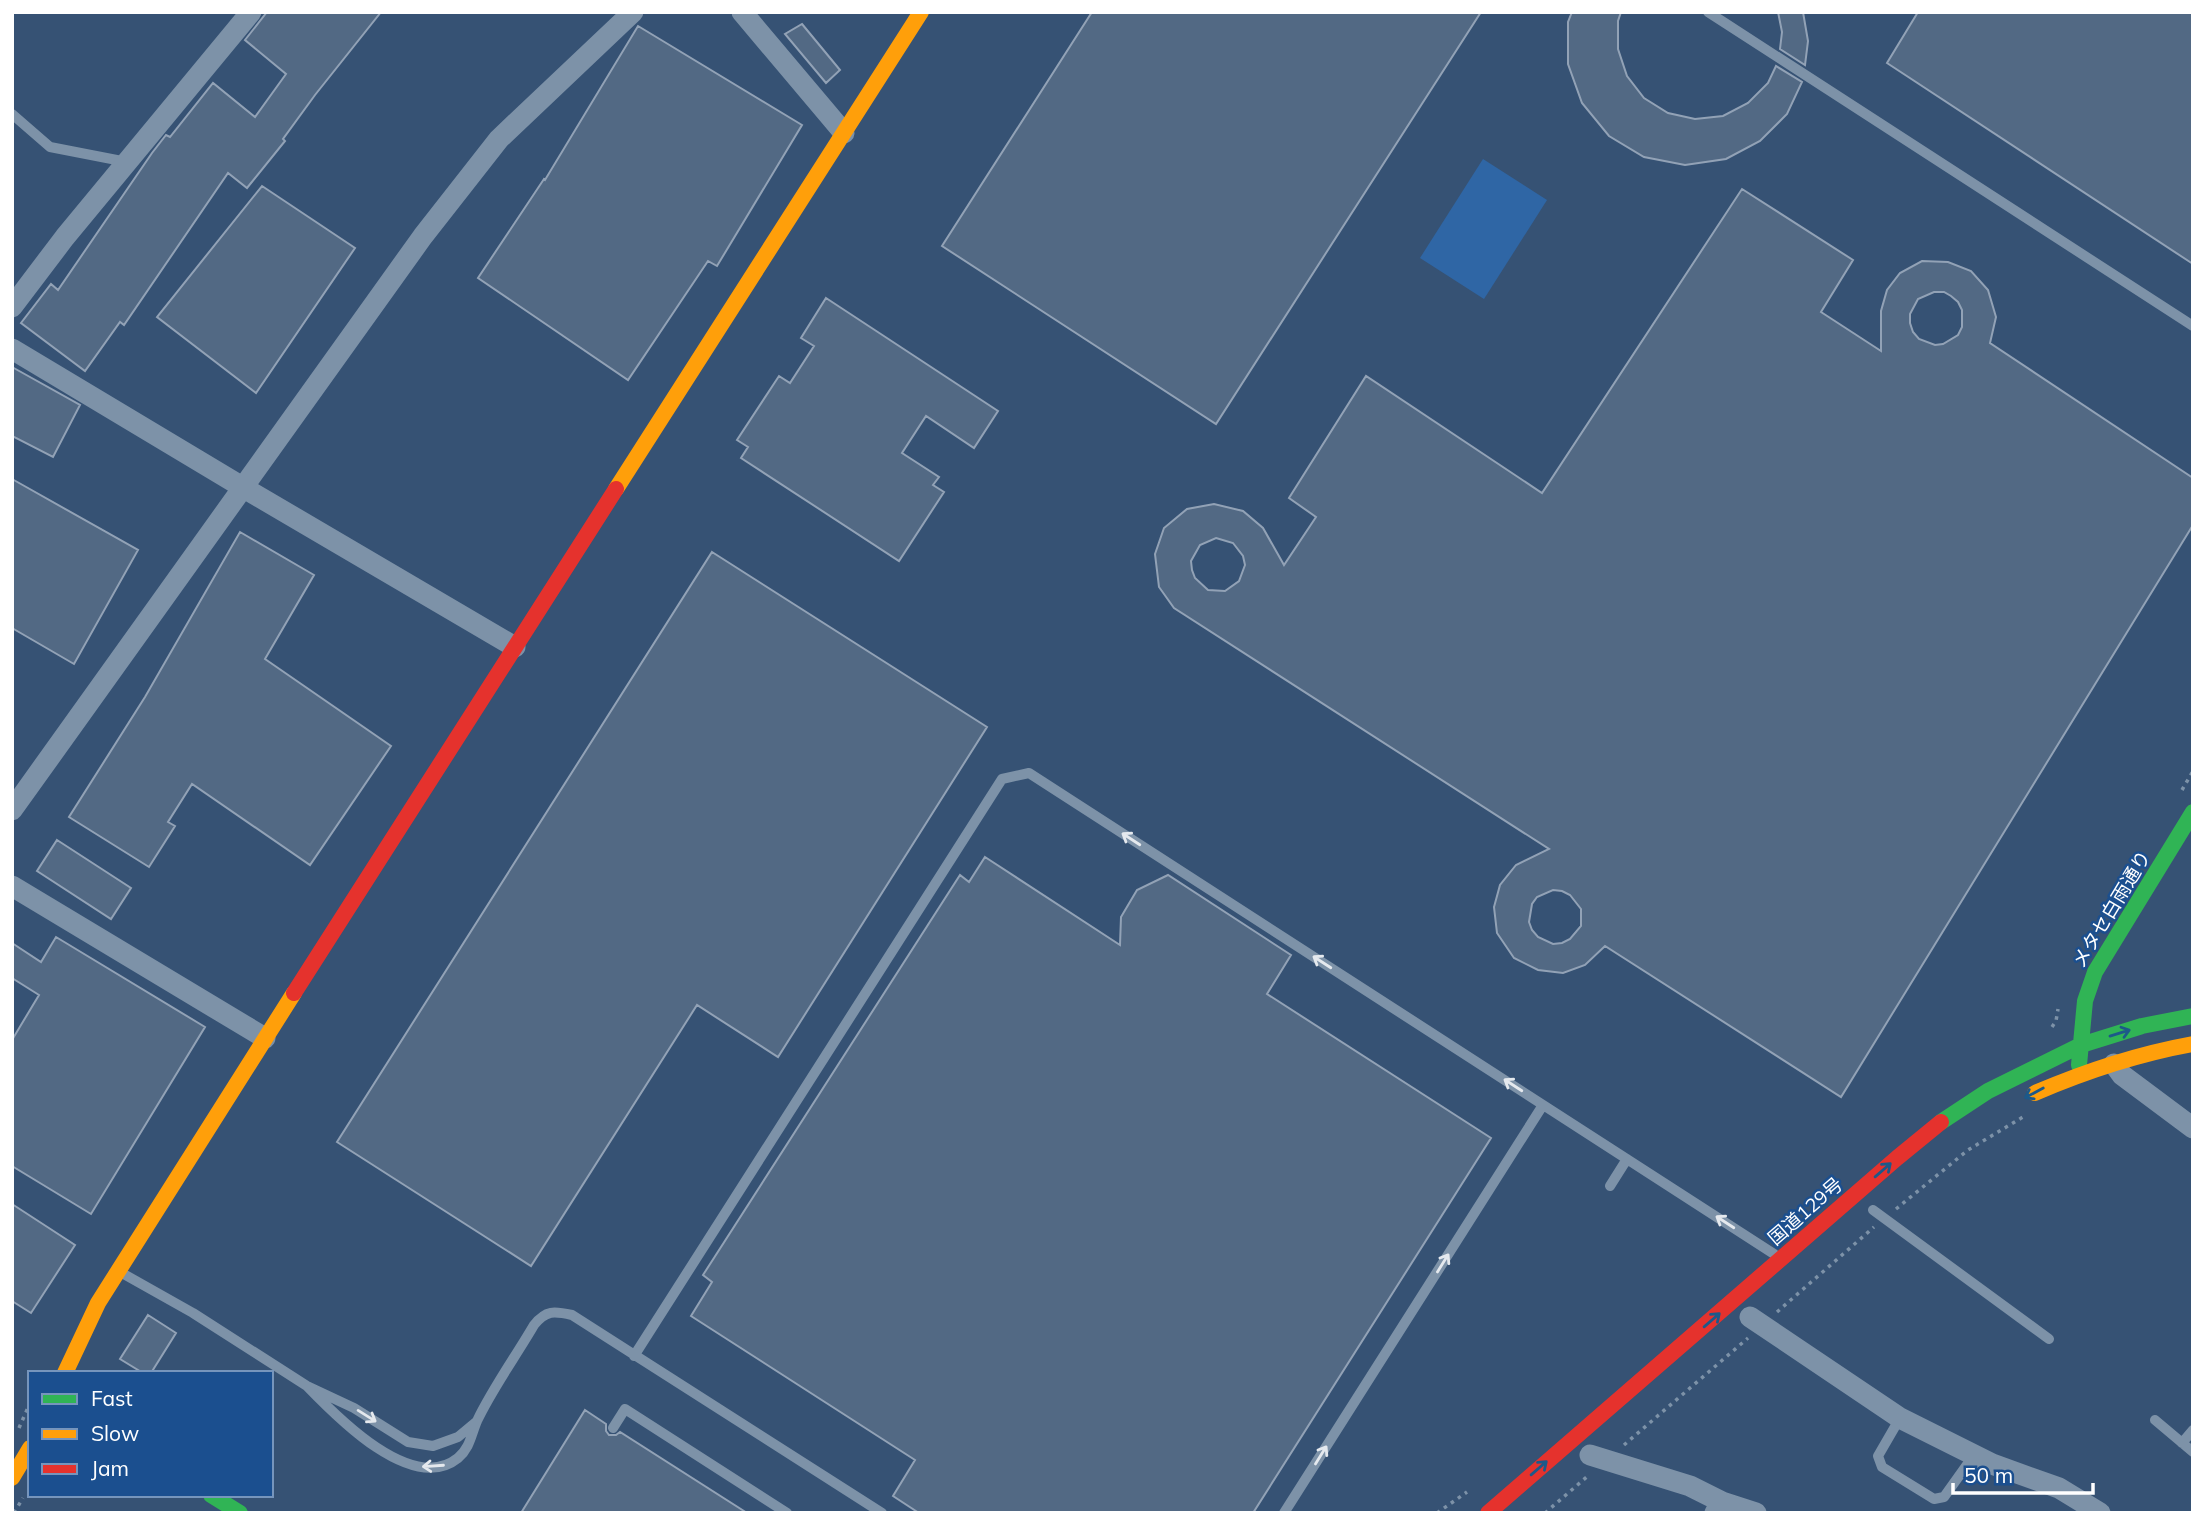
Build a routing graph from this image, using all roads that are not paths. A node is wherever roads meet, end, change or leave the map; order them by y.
1 (251, 12) edge
2 (634, 12) edge
3 (742, 12) edge
4 (921, 12) edge
5 (1708, 12) edge
6 (12, 114) edge
7 (844, 133) junction
8 (127, 162) junction
9 (21, 281) edge
10 (12, 307) edge
11 (2193, 326) edge
12 (12, 349) edge
13 (244, 488) junction
14 (515, 647) junction
15 (12, 810) edge
16 (2193, 812) edge
17 (12, 886) edge
18 (2193, 1016) edge
19 (264, 1038) junction
20 (2193, 1044) edge
21 (2081, 1045) junction
22 (2114, 1064) junction
23 (2078, 1075) junction
24 (1544, 1105) junction
25 (2027, 1106) road end
26 (2193, 1128) edge
27 (1627, 1159) junction
28 (1611, 1186) dead end
29 (1880, 1210) joint
30 (1857, 1224) dead end
31 (1782, 1259) junction
32 (118, 1270) junction
33 (1753, 1319) road end
34 (2049, 1339) dead end
35 (634, 1356) junction
36 (66, 1371) edge
37 (307, 1386) junction
38 (1900, 1418) junction
39 (2155, 1420) dead end
40 (476, 1423) junction
41 (613, 1428) dead end
42 (2193, 1430) edge
43 (2182, 1443) junction
44 (28, 1451) edge
45 (2193, 1452) edge
46 (1974, 1455) junction
47 (1594, 1456) road end
48 (12, 1478) edge
49 (214, 1497) edge
50 (1718, 1507) edge
51 (785, 1512) edge
52 (240, 1513) edge
53 (882, 1513) edge
54 (1284, 1513) edge
55 (1488, 1513) edge
56 (1756, 1513) edge
57 (2100, 1513) edge

1 - 8 street
2 - 13 street
3 - 7 street
4 - 7 main road
5 - 11 lane
6 - 8 lane
7 - 14 main road
8 - 9 street
9 - 10 street
12 - 13 street
13 - 14 street
13 - 15 street
14 - 19 main road
16 - 21 main road, メタセ白雨通り
17 - 19 street
21 -> 18 main road, 国道129号
19 - 32 main road
20 - 22 main road
21 - 23 main road, メタセ白雨通り
31 -> 21 main road, 国道129号
22 - 23 main road
22 - 26 street
23 -> 25 main road
24 - 27 lane
24 -> 35 lane
54 -> 24 lane
27 - 28 lane
31 -> 27 lane
29 - 30 main road
29 - 34 lane
55 -> 31 main road, 国道129号
32 - 36 main road
32 - 37 lane
33 - 38 street
35 - 40 lane
35 - 53 lane
37 -> 40 lane
40 -> 37 lane
38 - 46 street
38 - 46 lane
39 - 43 lane
41 - 51 lane
42 - 43 lane
43 - 45 lane
44 - 48 main road
46 - 57 street
47 - 50 street
49 - 52 main road
50 - 56 street

